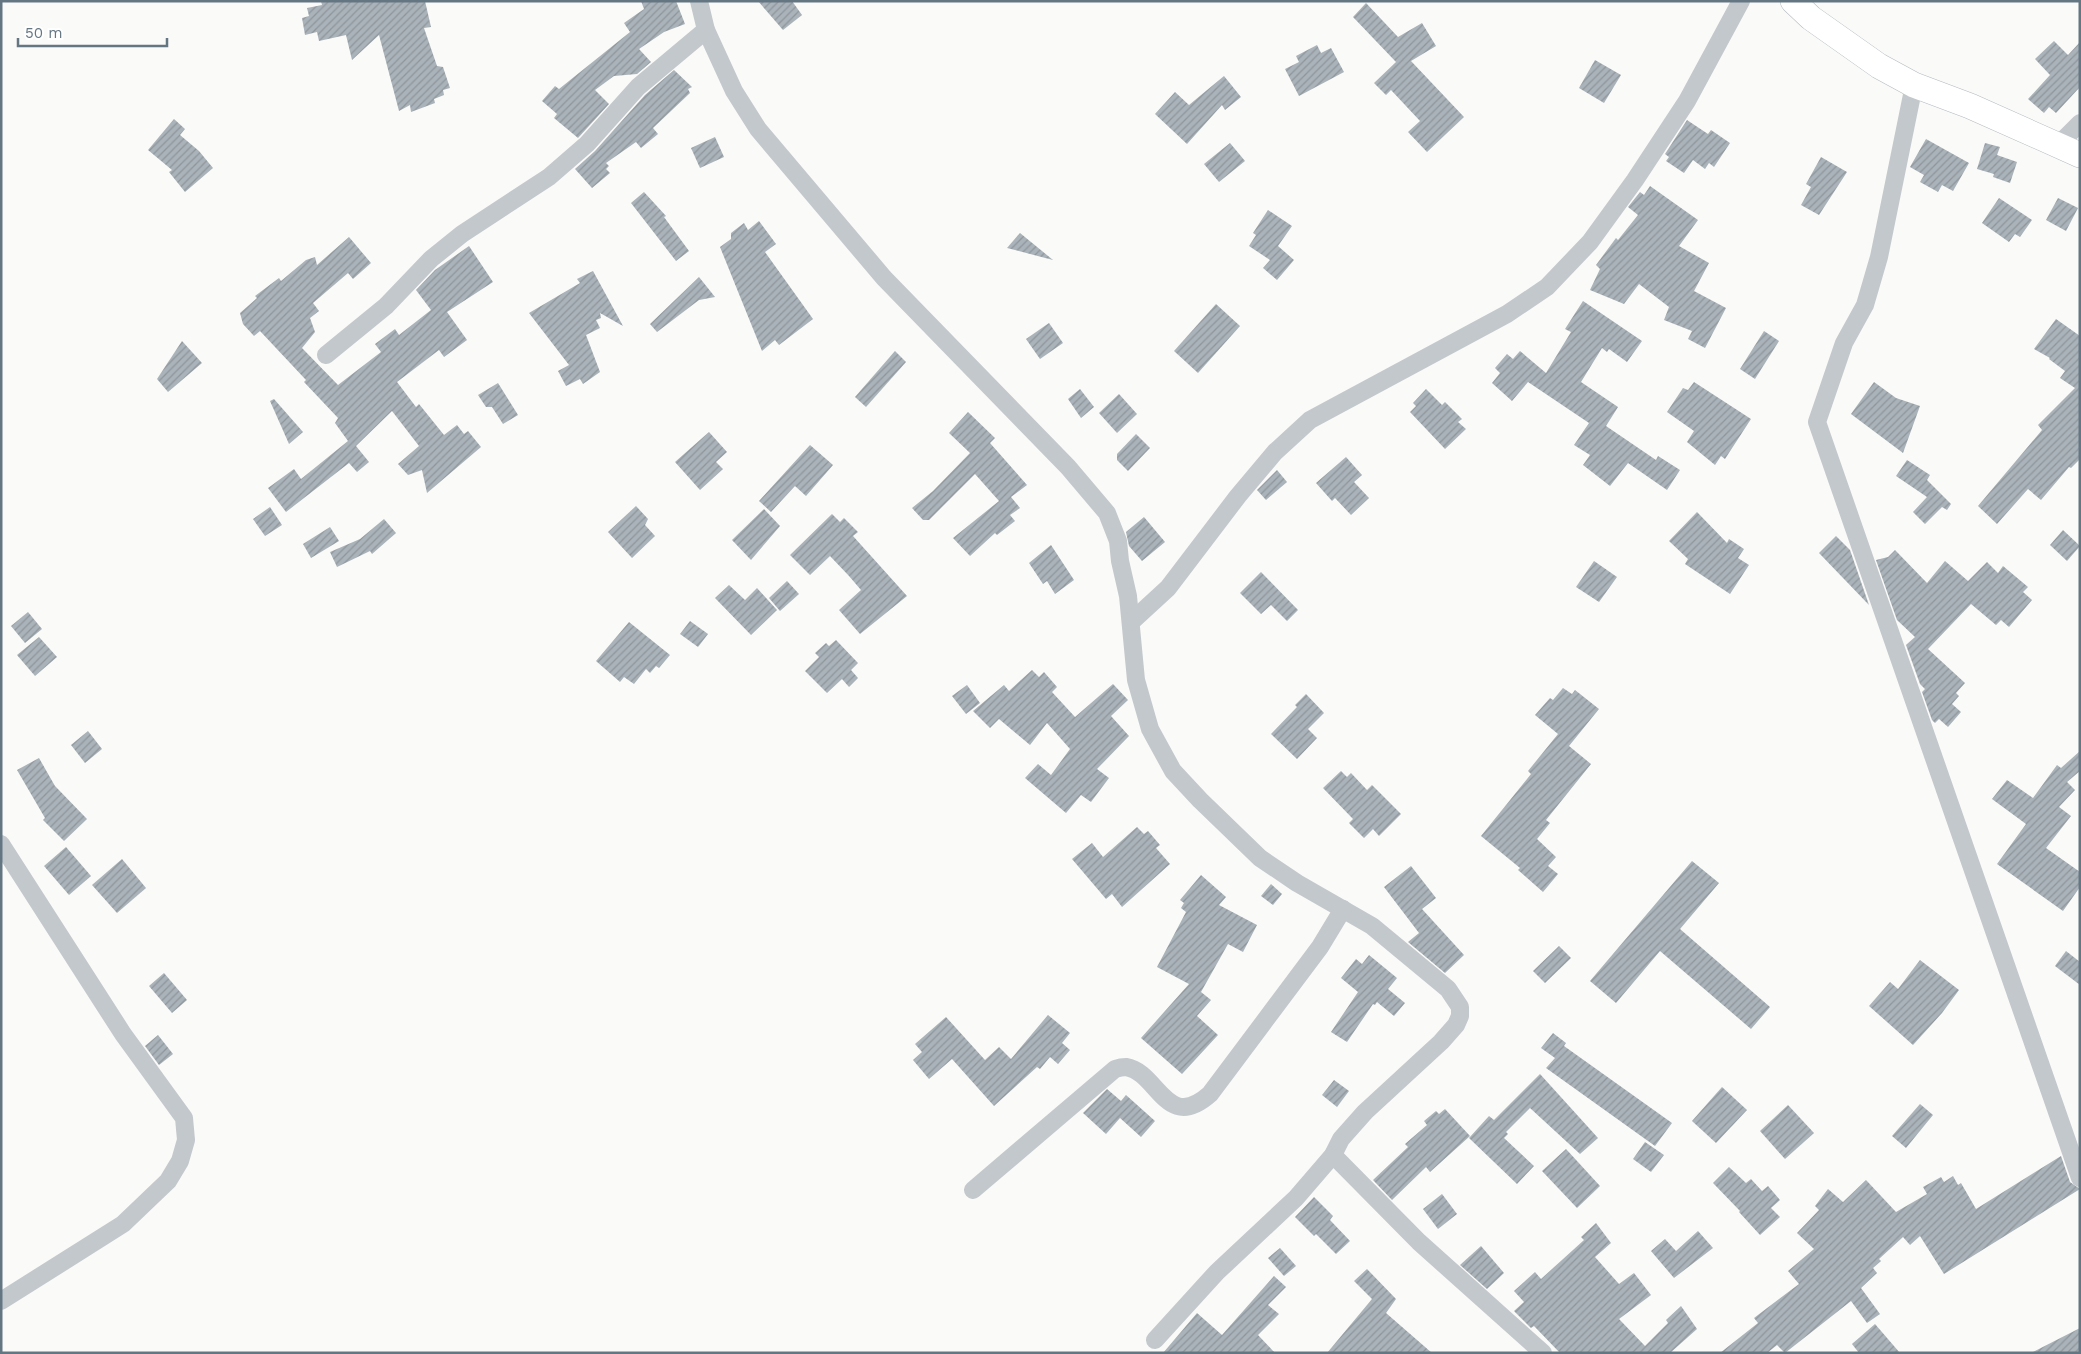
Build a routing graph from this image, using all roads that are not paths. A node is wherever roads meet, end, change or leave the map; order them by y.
1 (699, 1) edge
2 (1741, 1) edge
3 (1794, 1) edge
4 (706, 30) junction
5 (1914, 85) junction
6 (2080, 122) edge
7 (2068, 151) edge
8 (326, 355) dead end
9 (1131, 622) junction
10 (1, 844) edge
11 (1343, 909) junction
12 (1333, 1156) junction
13 (2080, 1178) edge
14 (973, 1190) dead end
15 (1, 1301) edge
16 (1155, 1340) dead end
17 (1543, 1353) edge

1 - 4 street
2 - 9 street
3 - 5 street
4 - 8 street
4 - 9 street
5 - 7 street
5 - 13 street
6 - 7 street
9 - 11 street
10 - 15 street
11 - 12 street
11 - 14 street
12 - 16 street
12 - 17 street

